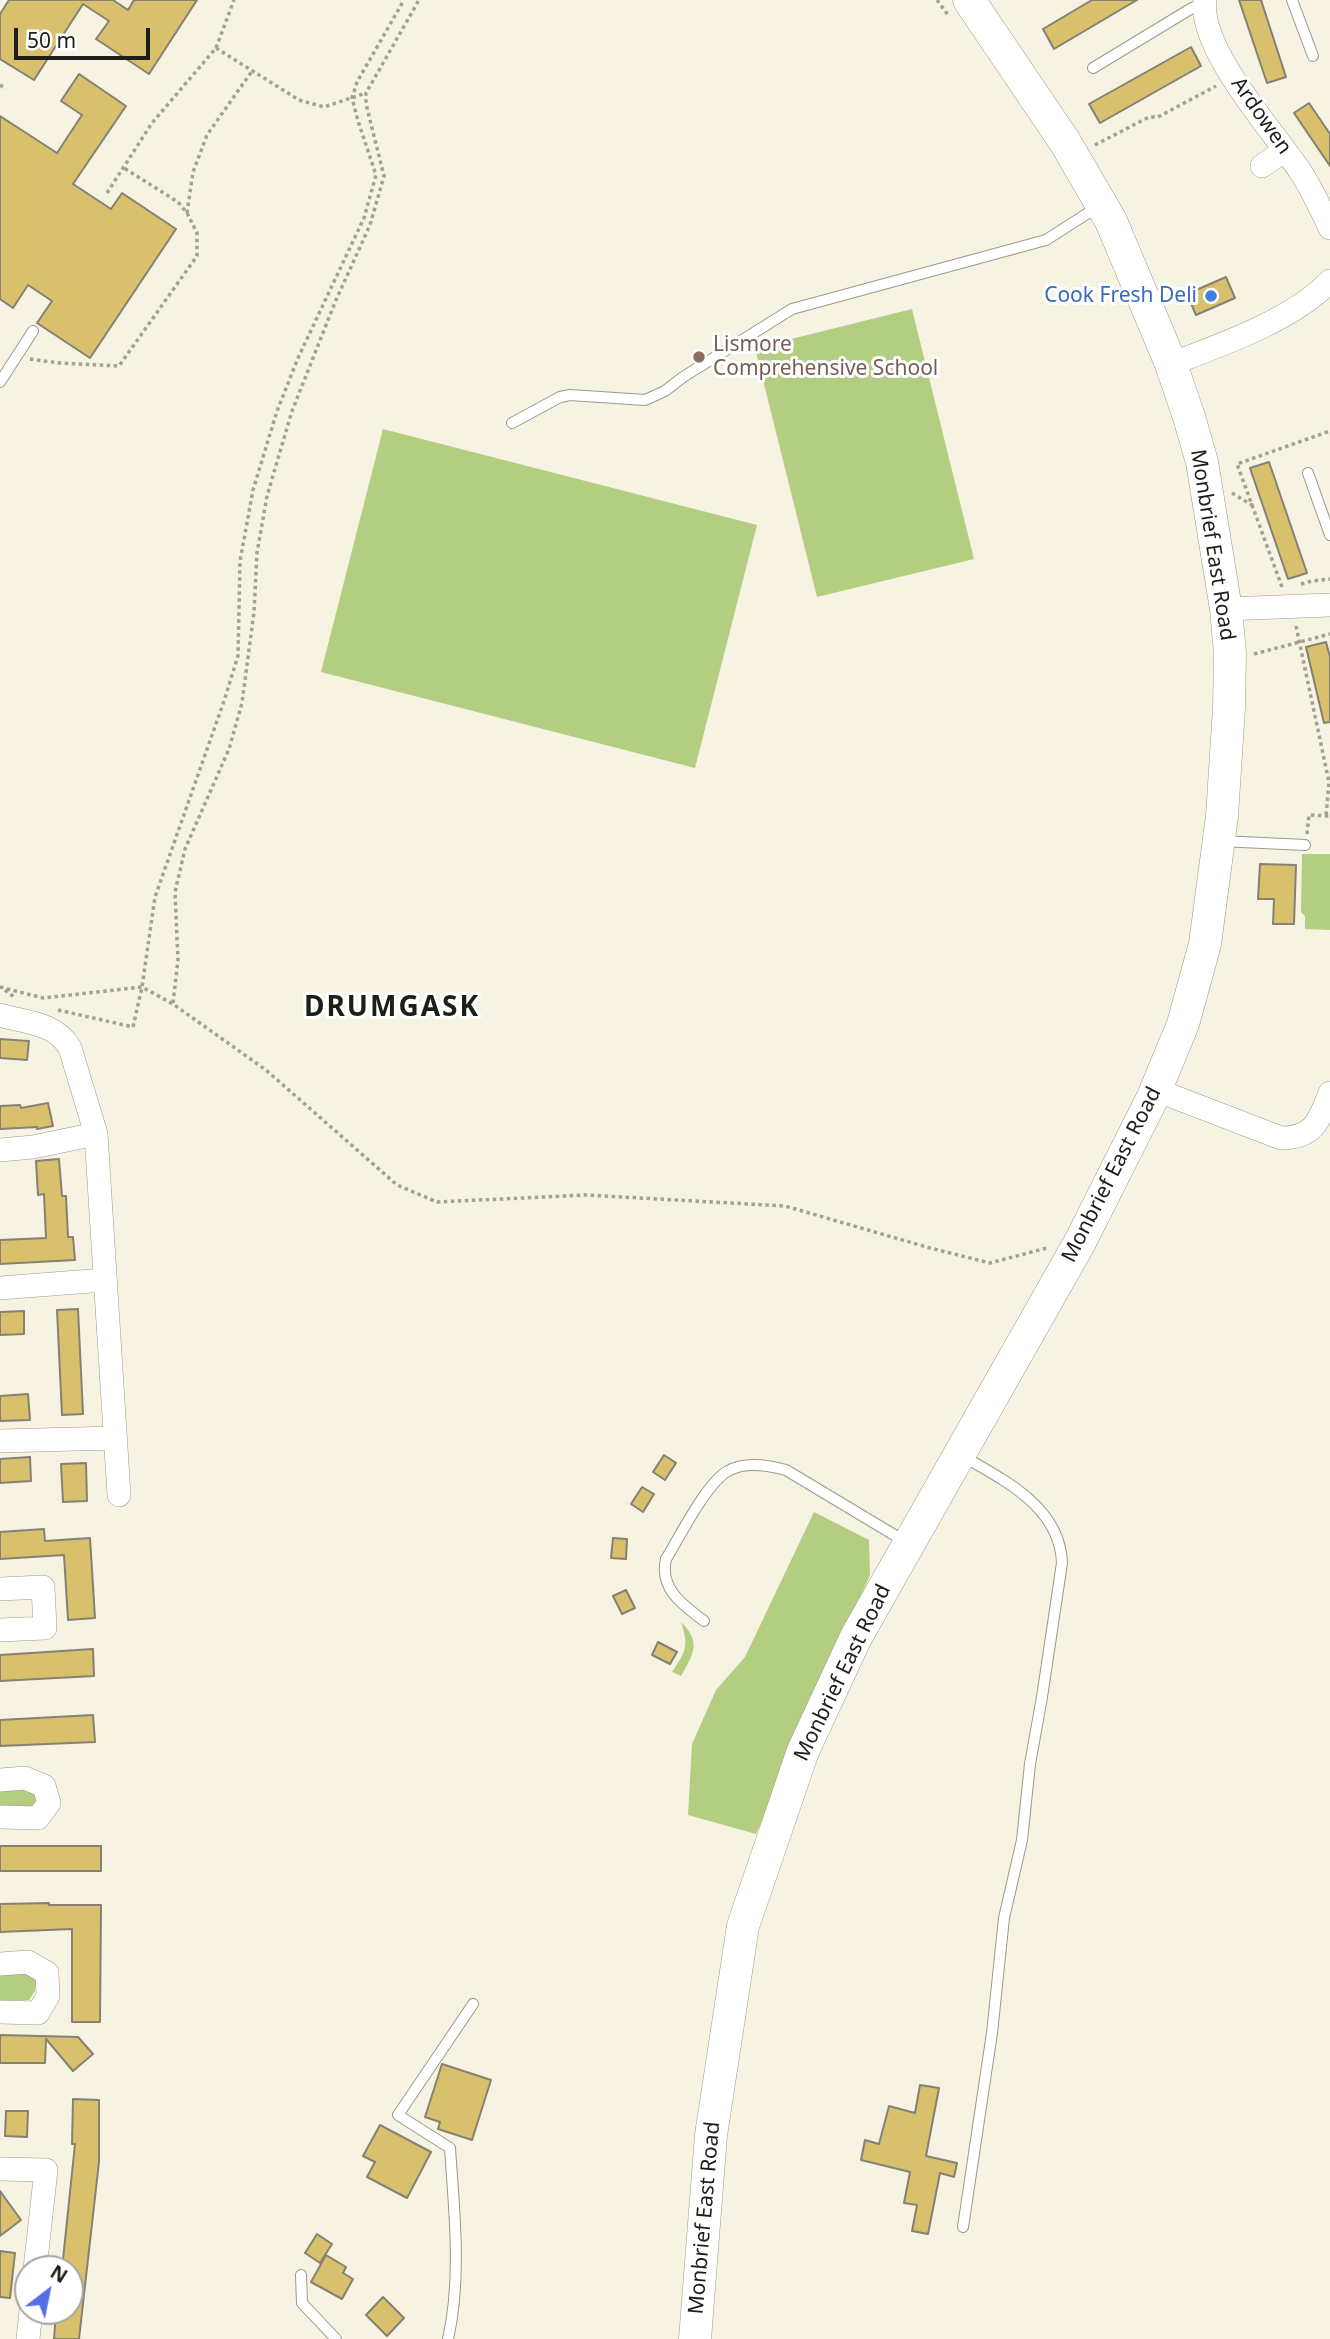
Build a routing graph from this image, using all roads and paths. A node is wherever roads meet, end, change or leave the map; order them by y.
1 (234, 0) edge
2 (404, 0) edge
3 (419, 0) edge
4 (937, 0) edge
5 (1292, 0) edge
6 (1205, 2) edge
7 (961, 11) edge
8 (216, 48) junction
9 (1313, 56) dead end
10 (1093, 68) dead end
11 (253, 71) junction
12 (1231, 75) junction
13 (0, 85) edge
14 (6, 89) dead end
15 (366, 93) junction
16 (352, 97) junction
17 (1092, 147) dead end
18 (1285, 150) junction
19 (1262, 166) dead end
20 (124, 168) junction
21 (107, 193) dead end
22 (1102, 204) junction
23 (187, 213) junction
24 (1330, 228) edge
25 (1330, 281) edge
26 (33, 331) dead end
27 (16, 357) junction
28 (1171, 364) junction
29 (0, 382) edge
30 (513, 423) dead end
31 (1330, 431) edge
32 (1308, 473) dead end
33 (1228, 502) dead end
34 (1255, 507) junction
35 (1330, 535) edge
36 (1288, 599) junction
37 (1330, 605) edge
38 (1241, 609) junction
39 (1330, 634) edge
40 (1300, 643) junction
41 (1251, 655) junction
42 (1250, 662) dead end
43 (1329, 782) edge
44 (1328, 816) edge
45 (1218, 841) junction
46 (1305, 845) joint
47 (142, 987) junction
48 (2, 988) edge
49 (173, 1004) junction
50 (9, 1008) edge
51 (51, 1008) dead end
52 (1156, 1090) junction
53 (1330, 1093) edge
54 (96, 1134) junction
55 (0, 1150) edge
56 (1080, 1242) junction
57 (104, 1280) junction
58 (0, 1288) edge
59 (114, 1438) junction
60 (0, 1441) edge
61 (958, 1454) junction
62 (119, 1494) dead end
63 (908, 1544) junction
64 (0, 1589) edge
65 (704, 1621) dead end
66 (0, 1630) edge
67 (0, 1780) edge
68 (0, 1817) edge
69 (0, 1964) edge
70 (473, 2004) dead end
71 (0, 2012) edge
72 (0, 2169) edge
73 (963, 2227) dead end
74 (37, 2255) edge
75 (300, 2275) dead end
76 (336, 2339) edge
77 (448, 2339) edge
78 (695, 2339) edge

1 - 8 path
2 - 16 path
3 - 15 path
4 - 7 path
5 - 9 lane
6 - 10 lane
6 - 12 street, Ardowen
7 - 22 street, Monbrief East Road
8 - 11 path
8 - 20 path
11 - 16 path
11 - 23 path
12 - 17 path
12 - 18 street, Ardowen
13 - 14 path
15 - 16 path
15 - 49 path
16 - 47 path
18 - 19 street
18 - 24 street, Ardowen
20 - 21 path
20 - 23 path
22 - 28 street, Monbrief East Road
22 - 30 lane
23 - 27 path
25 - 28 street
26 - 27 lane
27 - 29 lane
28 - 38 street, Monbrief East Road
31 - 34 path
32 - 35 lane
33 - 34 path
34 - 36 path
36 - 37 street
36 - 38 street
36 - 40 path
38 - 41 path
38 - 45 street, Monbrief East Road
39 - 40 path
40 - 41 path
40 - 43 path
41 - 42 path
43 - 44 path
44 - 46 path
45 - 46 lane
45 - 52 street, Monbrief East Road
47 - 48 path
47 - 49 path
47 - 51 path
48 - 50 path
49 - 56 path
50 - 54 street
52 - 53 street
52 - 56 street, Monbrief East Road
54 - 55 street
54 - 57 street
56 - 61 street, Monbrief East Road
57 - 58 street
57 - 59 street
59 - 60 street
59 - 62 street
61 - 63 street, Monbrief East Road
61 - 73 lane
63 - 65 lane
63 - 78 street, Monbrief East Road
64 - 66 street
67 - 68 street
69 - 71 street
70 - 77 lane
72 - 74 street
75 - 76 lane

